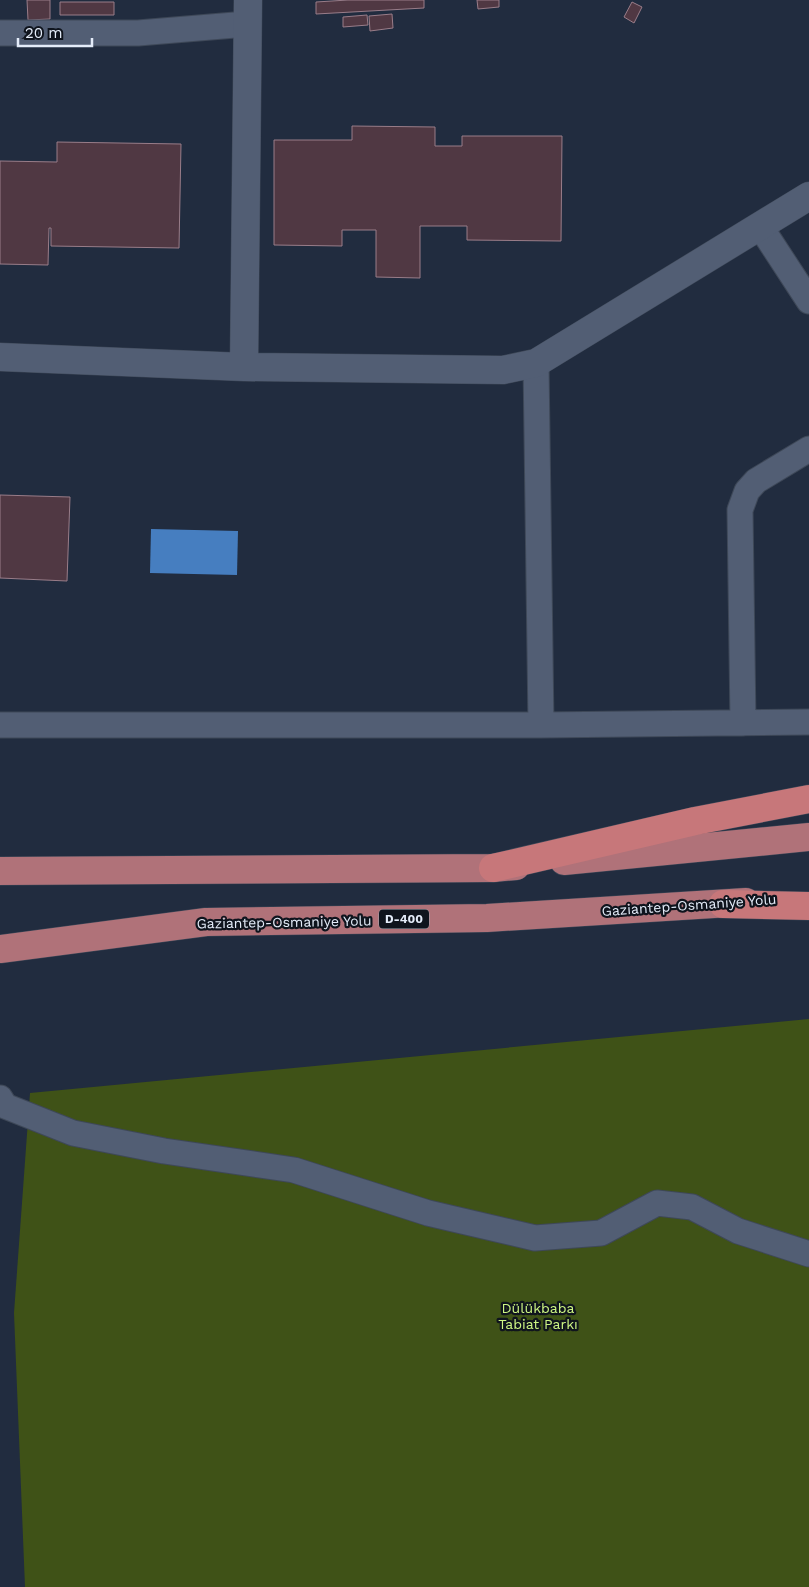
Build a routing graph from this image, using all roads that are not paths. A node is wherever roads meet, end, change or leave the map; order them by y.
1 (247, 12) edge
2 (0, 33) edge
3 (809, 196) edge
4 (760, 226) junction
5 (809, 301) edge
6 (0, 357) edge
7 (536, 363) junction
8 (244, 367) junction
9 (809, 449) edge
10 (809, 722) edge
11 (744, 723) junction
12 (0, 725) edge
13 (541, 725) junction
14 (809, 799) edge
15 (809, 837) edge
16 (493, 868) junction
17 (0, 871) edge
18 (809, 896) edge
19 (723, 904) junction
20 (809, 906) edge
21 (0, 948) edge
22 (0, 1098) edge
23 (809, 1254) edge

1 - 2 street
1 - 8 street
3 - 4 street
4 - 5 street
4 - 7 street
6 - 8 street
7 - 8 street
7 - 13 street
9 - 11 street
10 - 11 street
11 - 13 street
12 - 13 street
14 - 16 highway
15 - 16 highway
16 - 17 highway
18 - 19 highway, Gaziantep-Osmaniye Yolu / D-400
19 - 20 highway
19 - 21 highway, Gaziantep-Osmaniye Yolu / D-400
22 - 23 street

